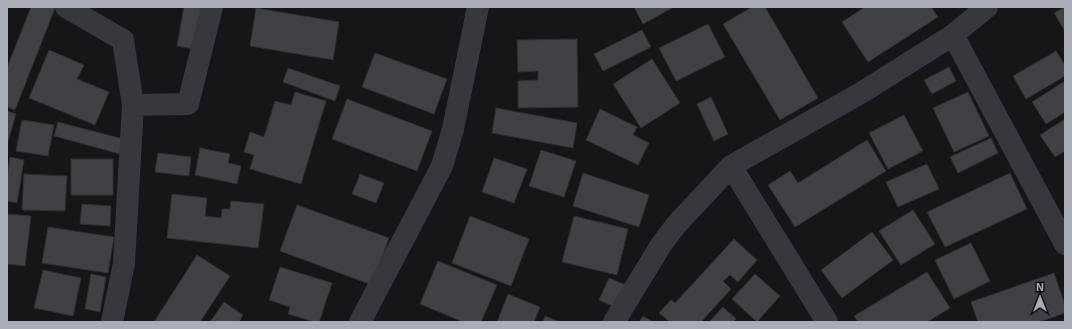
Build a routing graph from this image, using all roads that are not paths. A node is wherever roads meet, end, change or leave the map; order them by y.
1 (66, 7) edge
2 (212, 7) edge
3 (478, 7) edge
4 (988, 7) edge
5 (953, 34) junction
6 (133, 106) junction
7 (731, 166) junction
8 (1065, 244) edge
9 (112, 322) edge
10 (360, 322) edge
11 (614, 322) edge
12 (827, 322) edge

1 - 6 street
2 - 6 street
3 - 10 street
4 - 5 street
5 - 7 street
5 - 8 street
6 - 9 street
7 - 11 street
7 - 12 street

